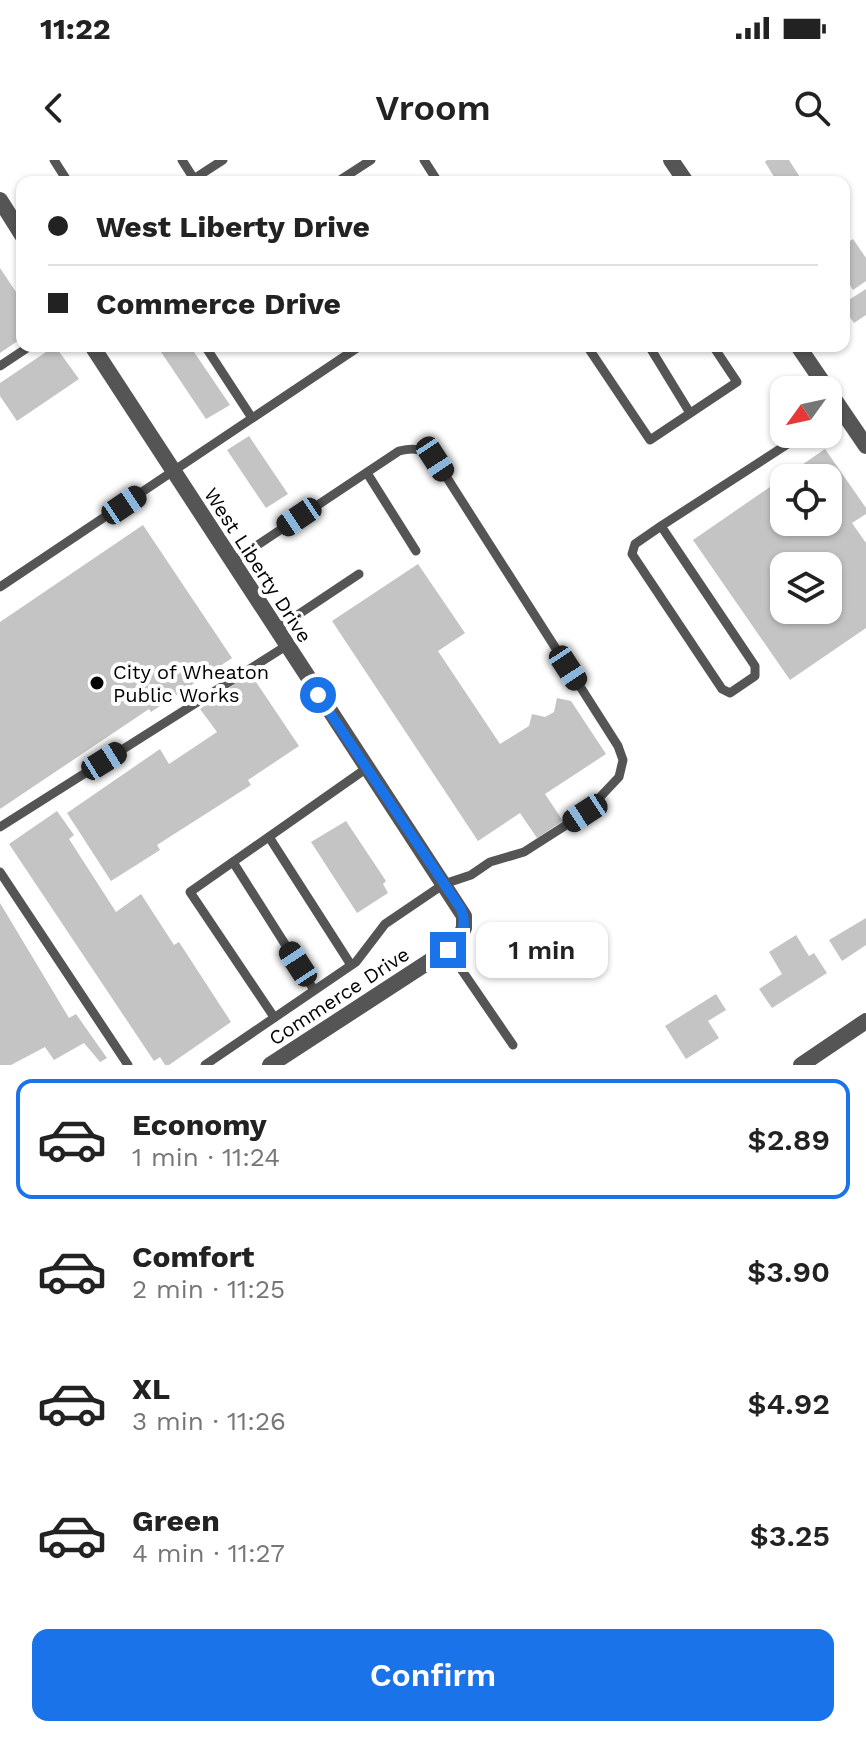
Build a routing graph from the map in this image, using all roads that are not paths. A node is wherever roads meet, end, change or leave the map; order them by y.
1 (223, 160) edge
2 (371, 160) edge
3 (198, 176) edge
4 (346, 176) edge
5 (0, 200) edge
6 (16, 225) edge
7 (21, 352) edge
8 (96, 352) edge
9 (209, 352) edge
10 (351, 352) edge
11 (591, 352) edge
12 (653, 352) edge
13 (717, 352) edge
14 (802, 352) edge
15 (0, 366) edge
16 (818, 376) edge
17 (690, 413) junction
18 (252, 418) junction
19 (842, 422) edge
20 (866, 446) edge
21 (781, 448) edge
22 (173, 472) junction
23 (367, 473) junction
24 (661, 526) junction
25 (416, 551) dead end
26 (232, 562) junction
27 (359, 574) dead end
28 (0, 587) edge
29 (275, 630) junction
30 (286, 646) junction
31 (367, 768) junction
32 (0, 827) edge
33 (269, 837) junction
34 (233, 862) junction
35 (0, 872) edge
36 (444, 884) junction
37 (464, 928) joint
38 (448, 950) junction
39 (351, 965) junction
40 (314, 990) junction
41 (274, 1017) junction
42 (866, 1021) edge
43 (513, 1045) dead end
44 (128, 1065) edge
45 (205, 1065) edge
46 (270, 1065) edge
47 (801, 1065) edge

1 - 3 lane
2 - 4 lane
5 - 6 street
7 - 15 lane
8 - 22 street, West Liberty Drive
9 - 18 lane
10 - 18 lane
11 - 17 lane
12 - 17 lane
13 - 17 lane
14 - 16 street
18 - 22 lane
19 - 20 street
21 - 24 lane
22 - 26 street, West Liberty Drive
22 - 28 lane
23 - 25 lane
23 - 26 lane
23 - 36 lane
24 - 24 lane
26 - 29 street, West Liberty Drive
27 - 29 lane
29 - 30 street, West Liberty Drive
30 - 31 street, West Liberty Drive
30 - 32 lane
31 - 33 lane
31 - 36 street, West Liberty Drive
33 - 34 lane
33 - 39 lane
34 - 40 lane
34 - 41 lane
35 - 44 lane
36 - 37 street, West Liberty Drive
36 - 39 lane
37 - 38 street, Commerce Drive
38 - 43 lane
38 - 46 street, Commerce Drive
39 - 40 lane
40 - 41 lane
41 - 45 lane
42 - 47 street

